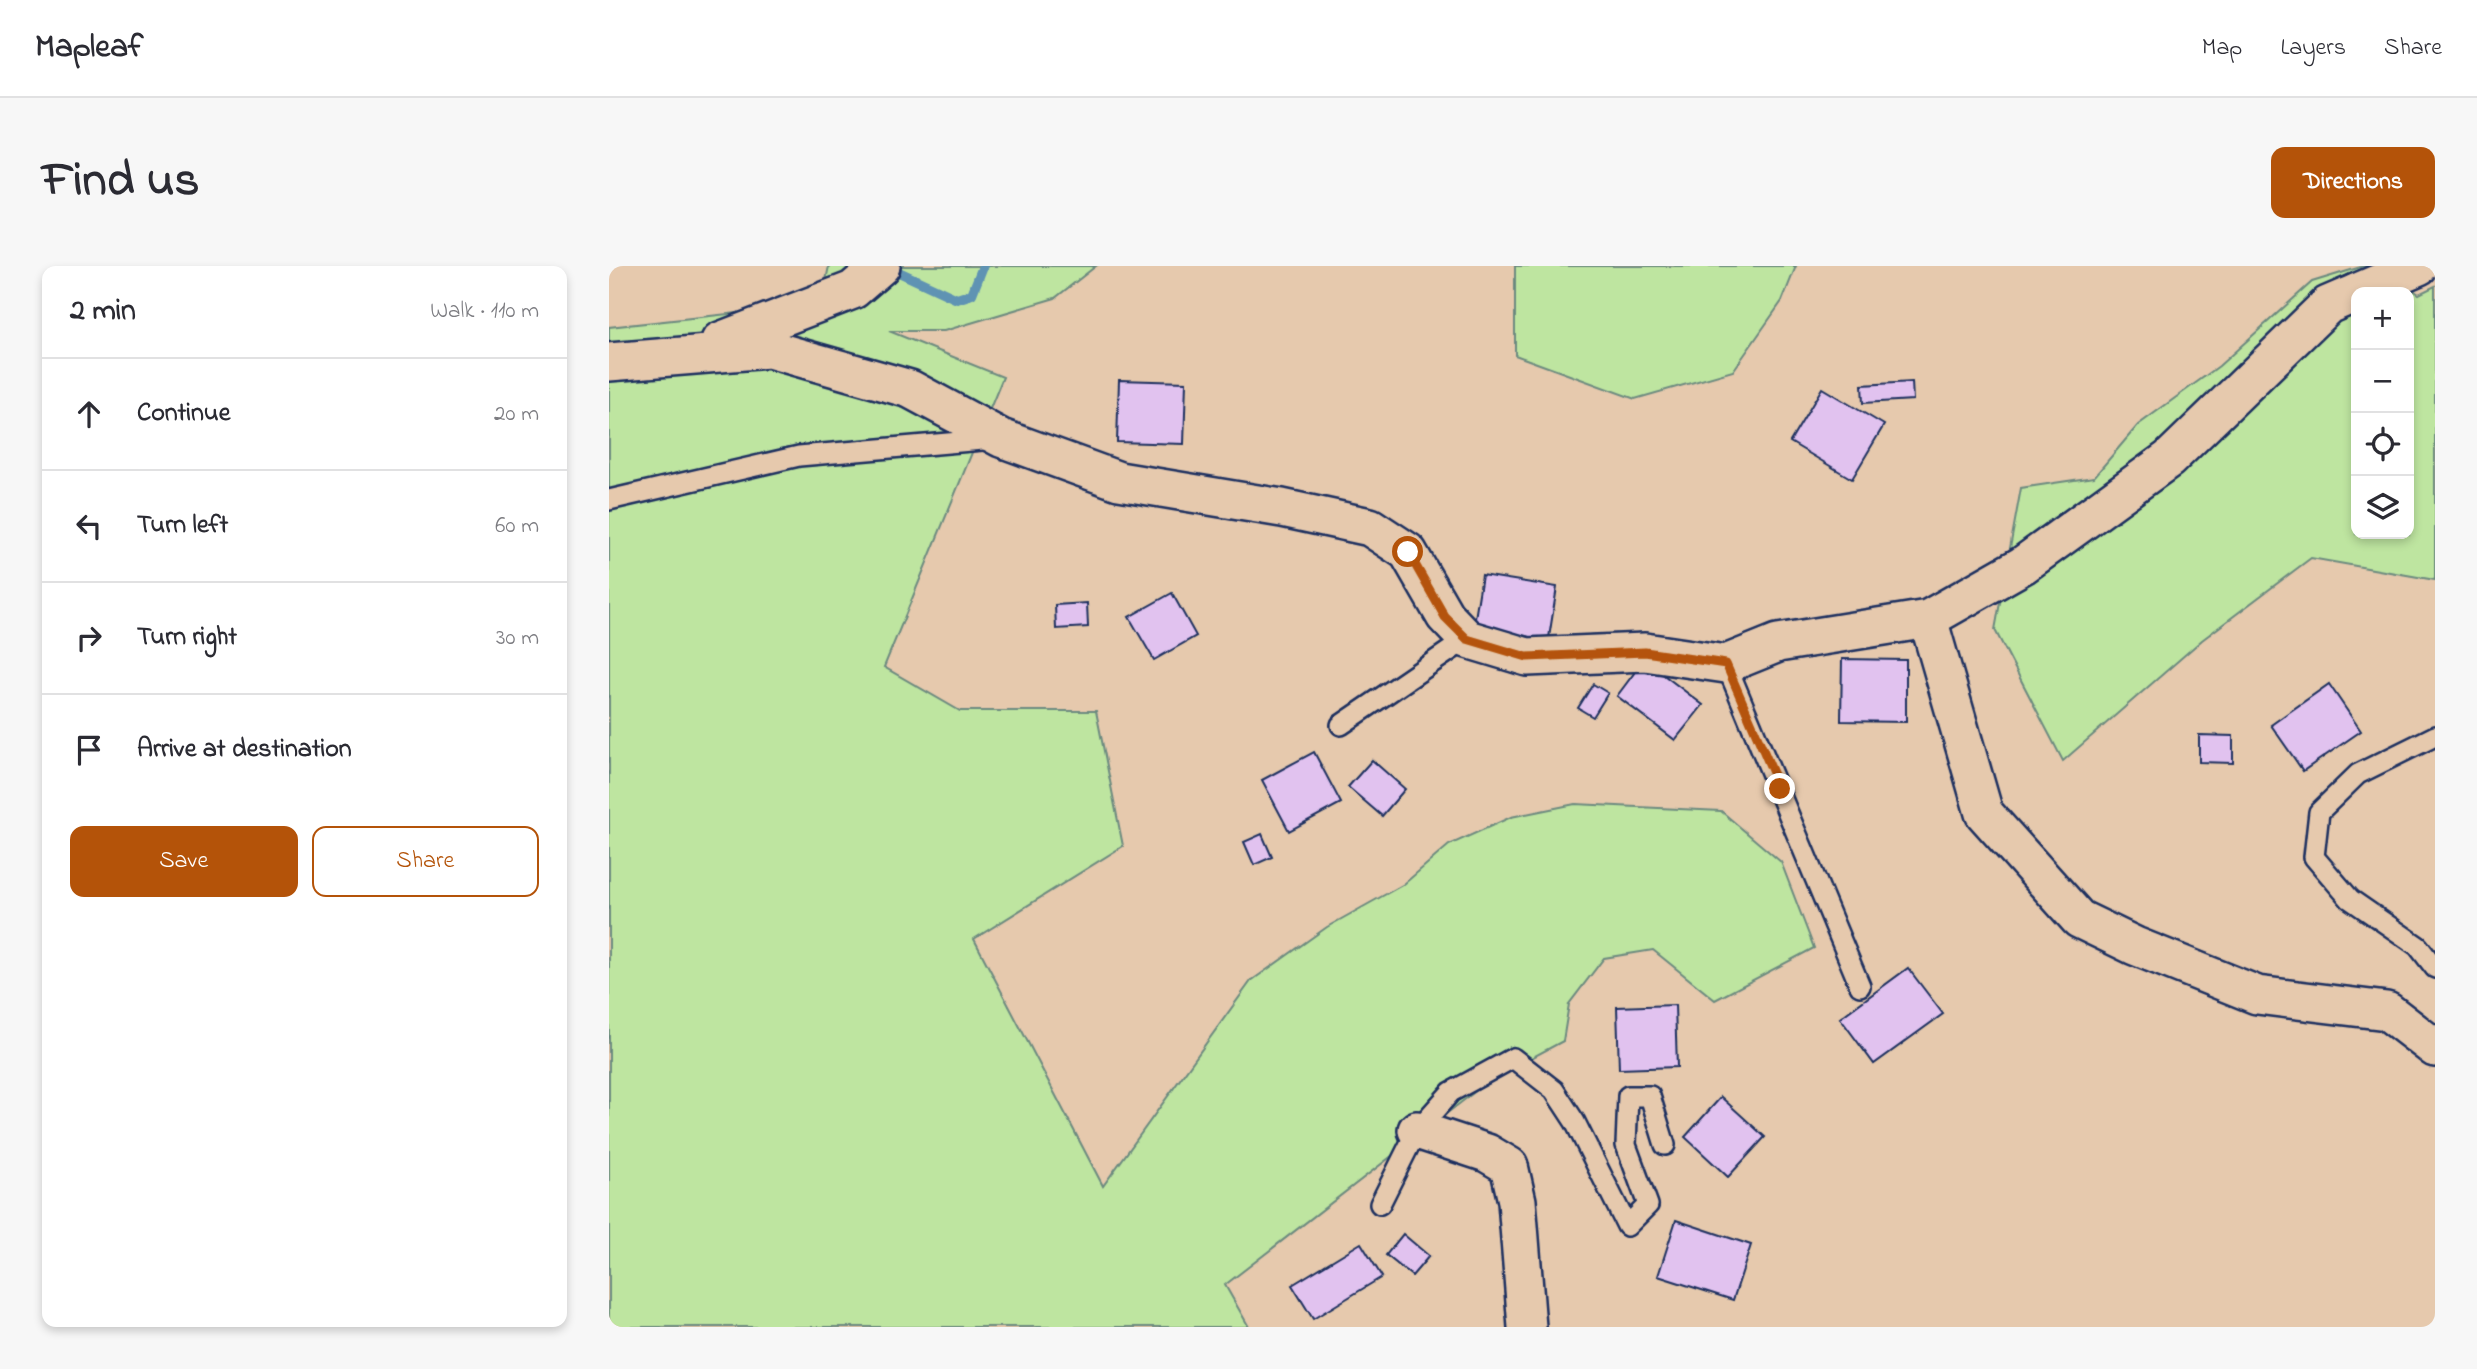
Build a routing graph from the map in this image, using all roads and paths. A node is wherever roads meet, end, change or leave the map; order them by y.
1 (881, 266) edge
2 (2419, 266) edge
3 (2371, 287) edge
4 (2351, 295) edge
5 (687, 354) junction
6 (609, 362) edge
7 (1001, 438) junction
8 (609, 500) edge
9 (1928, 619) junction
10 (1467, 639) junction
11 (1726, 664) junction
12 (1341, 724) dead end
13 (2435, 736) edge
14 (2435, 968) edge
15 (1860, 986) dead end
16 (2435, 1048) edge
17 (1417, 1130) junction
18 (1665, 1145) dead end
19 (1380, 1203) dead end
20 (1527, 1327) edge

1 - 5 street
2 - 3 street
4 - 9 street
5 - 6 street
5 - 7 street
7 - 8 lane
7 - 10 street
9 - 11 street
9 - 16 street
10 - 11 street
10 - 12 lane
11 - 15 lane
13 - 14 lane
17 - 18 lane
17 - 19 lane
17 - 20 street

